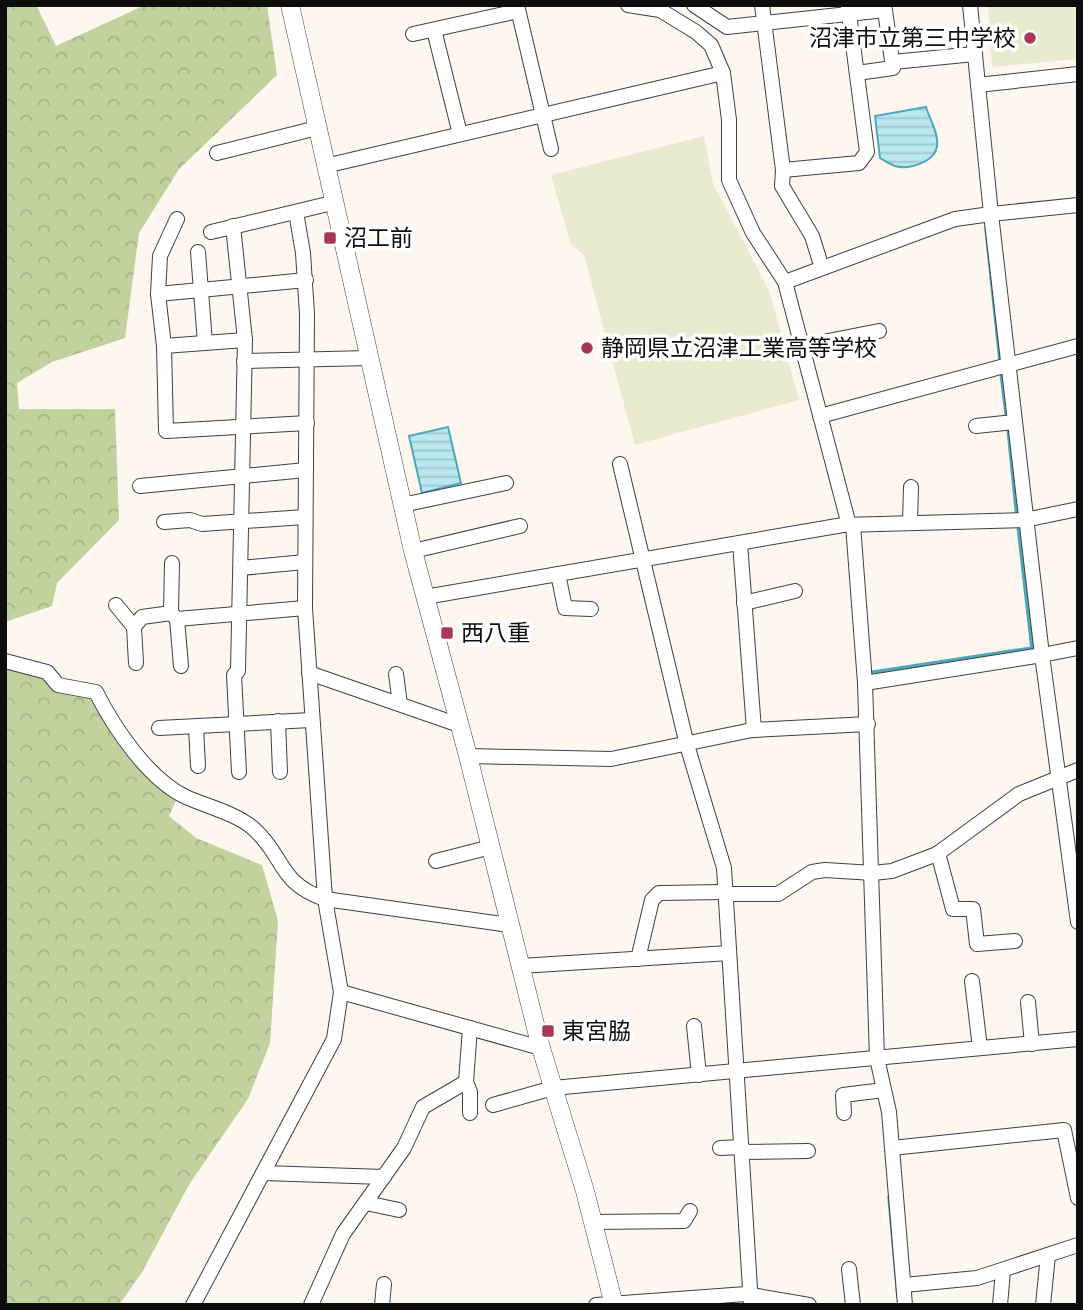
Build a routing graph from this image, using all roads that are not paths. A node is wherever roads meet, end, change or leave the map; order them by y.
1 (290, 5) edge
2 (628, 5) edge
3 (694, 5) edge
4 (762, 5) edge
5 (970, 5) edge
6 (518, 8) edge
7 (849, 10) edge
8 (765, 25) junction
9 (434, 30) junction
10 (413, 34) dead end
11 (975, 54) junction
12 (892, 62) junction
13 (723, 73) junction
14 (857, 73) junction
15 (1078, 74) edge
16 (978, 85) junction
17 (543, 115) junction
18 (317, 128) junction
19 (460, 134) junction
20 (551, 149) dead end
21 (217, 153) dead end
22 (325, 166) junction
23 (783, 170) junction
24 (332, 203) junction
25 (1078, 205) edge
26 (296, 212) junction
27 (990, 214) junction
28 (177, 219) dead end
29 (233, 226) junction
30 (211, 232) dead end
31 (198, 252) dead end
32 (821, 268) junction
33 (306, 280) junction
34 (785, 282) junction
35 (239, 287) junction
36 (200, 291) junction
37 (158, 295) junction
38 (880, 331) dead end
39 (245, 340) junction
40 (205, 343) junction
41 (164, 346) junction
42 (802, 346) junction
43 (1078, 346) edge
44 (369, 358) junction
45 (244, 361) junction
46 (308, 361) junction
47 (1001, 367) junction
48 (820, 416) junction
49 (307, 423) junction
50 (1008, 423) junction
51 (976, 426) dead end
52 (243, 428) junction
53 (620, 464) dead end
54 (306, 470) junction
55 (242, 475) junction
56 (506, 483) dead end
57 (140, 486) dead end
58 (911, 487) dead end
59 (402, 505) junction
60 (1078, 509) edge
61 (305, 517) junction
62 (240, 521) junction
63 (1018, 521) junction
64 (164, 522) dead end
65 (910, 523) junction
66 (851, 525) junction
67 (520, 526) dead end
68 (740, 543) junction
69 (413, 551) junction
70 (644, 559) junction
71 (305, 562) junction
72 (172, 563) dead end
73 (241, 568) junction
74 (558, 574) junction
75 (795, 591) dead end
76 (425, 597) junction
77 (744, 603) junction
78 (116, 605) dead end
79 (305, 608) junction
80 (591, 609) dead end
81 (239, 615) junction
82 (174, 616) junction
83 (134, 626) junction
84 (1078, 648) edge
85 (1042, 654) junction
86 (5, 661) edge
87 (136, 663) dead end
88 (181, 666) dead end
89 (309, 673) junction
90 (396, 674) dead end
91 (865, 677) junction
92 (400, 704) junction
93 (311, 720) junction
94 (278, 721) junction
95 (862, 724) junction
96 (236, 725) junction
97 (459, 725) junction
98 (196, 726) junction
99 (159, 728) dead end
100 (754, 730) junction
101 (687, 745) junction
102 (468, 756) junction
103 (198, 766) dead end
104 (1078, 769) edge
105 (239, 772) dead end
106 (281, 772) dead end
107 (1060, 775) junction
108 (491, 847) junction
109 (938, 853) junction
110 (1074, 860) edge
111 (436, 861) dead end
112 (868, 872) junction
113 (725, 893) junction
114 (326, 899) junction
115 (1078, 922) edge
116 (510, 925) junction
117 (1015, 942) dead end
118 (729, 953) junction
119 (638, 959) junction
120 (520, 966) junction
121 (972, 981) dead end
122 (341, 992) junction
123 (1027, 1002) dead end
124 (694, 1026) dead end
125 (470, 1028) junction
126 (1078, 1039) edge
127 (1032, 1044) junction
128 (541, 1048) junction
129 (980, 1048) junction
130 (872, 1058) junction
131 (738, 1071) junction
132 (699, 1075) junction
133 (466, 1082) junction
134 (553, 1088) junction
135 (877, 1091) junction
136 (493, 1105) dead end
137 (470, 1113) dead end
138 (844, 1113) dead end
139 (720, 1148) dead end
140 (892, 1148) junction
141 (742, 1150) junction
142 (808, 1151) dead end
143 (263, 1173) junction
144 (384, 1177) junction
145 (1078, 1198) edge
146 (366, 1203) junction
147 (399, 1210) dead end
148 (691, 1211) dead end
149 (593, 1222) junction
150 (1078, 1245) edge
151 (1048, 1255) junction
152 (849, 1269) dead end
153 (1003, 1271) junction
154 (384, 1284) dead end
155 (904, 1285) junction
156 (751, 1301) edge
157 (608, 1304) edge
158 (193, 1305) edge
159 (311, 1305) edge
160 (382, 1305) edge
161 (809, 1305) edge
162 (853, 1305) edge
163 (905, 1305) edge
164 (1000, 1305) edge
165 (1043, 1305) edge

1 - 18 street
2 - 13 street
3 - 8 street
4 - 8 street
5 - 11 street
6 - 9 street
6 - 17 street
7 - 8 street
7 - 12 street
7 - 14 street
8 - 23 street
9 - 10 street
9 - 19 street
11 - 12 street
11 - 16 street
12 - 14 street
13 - 17 street
13 - 34 street
14 - 23 street
15 - 16 street
16 - 27 street
17 - 19 street
17 - 20 street
18 - 21 street
18 - 22 street
19 - 22 street
22 - 24 street
23 - 32 street
24 - 26 street
24 - 44 street
25 - 27 street
26 - 29 street
26 - 33 street
27 - 32 street
27 - 47 street
28 - 37 street
29 - 30 street
29 - 35 street
31 - 36 street
32 - 34 street
33 - 35 street
33 - 46 street
34 - 42 street
35 - 36 street
35 - 39 street
36 - 37 street
36 - 40 street
37 - 41 street
38 - 42 street
39 - 40 street
39 - 45 street
40 - 41 street
41 - 52 street
42 - 48 street
43 - 47 street
44 - 46 street
44 - 59 street
45 - 46 street
45 - 52 street
46 - 49 street
47 - 48 street
47 - 50 street
48 - 66 street
49 - 52 street
49 - 54 street
50 - 51 street
50 - 63 street
52 - 55 street
53 - 70 street
54 - 55 street
54 - 61 street
55 - 57 street
55 - 62 street
56 - 59 street
58 - 65 street
59 - 69 street
60 - 63 street
61 - 62 street
61 - 71 street
62 - 64 street
62 - 73 street
63 - 65 street
63 - 85 street
65 - 66 street
66 - 68 street
66 - 91 street
67 - 69 street
68 - 70 street
68 - 77 street
69 - 76 street
70 - 74 street
70 - 101 street
71 - 73 street
71 - 79 street
72 - 82 street
73 - 81 street
74 - 76 street
74 - 80 street
75 - 77 street
76 - 97 street
77 - 100 street
78 - 83 street
79 - 81 street
79 - 89 street
81 - 82 street
81 - 96 street
82 - 83 street
82 - 88 street
83 - 87 street
84 - 85 street
85 - 91 street
85 - 107 street
86 - 114 street
89 - 92 street
89 - 93 street
90 - 92 street
91 - 95 street
92 - 97 street
93 - 94 street
93 - 114 street
94 - 96 street
94 - 106 street
95 - 100 street
95 - 112 street
96 - 98 street
96 - 105 street
97 - 102 street
98 - 99 street
98 - 103 street
100 - 101 street
101 - 102 street
101 - 113 street
102 - 108 street
104 - 107 street
107 - 109 street
107 - 110 street
108 - 111 street
108 - 116 street
109 - 112 street
109 - 117 street
110 - 115 street
112 - 113 street
112 - 130 street
113 - 118 street
113 - 119 street
114 - 116 street
114 - 122 street
116 - 120 street
118 - 119 street
118 - 131 street
119 - 120 street
120 - 128 street
121 - 129 street
122 - 125 street
122 - 143 street
123 - 127 street
124 - 132 street
125 - 128 street
125 - 133 street
126 - 127 street
127 - 129 street
128 - 134 street
129 - 130 street
130 - 131 street
130 - 135 street
131 - 132 street
131 - 141 street
132 - 134 street
133 - 137 street
133 - 144 street
134 - 136 street
134 - 149 street
135 - 138 street
135 - 140 street
139 - 141 street
140 - 145 street
140 - 155 street
141 - 142 street
141 - 156 street
143 - 144 street
143 - 158 street
144 - 146 street
146 - 147 street
146 - 159 street
148 - 149 street
149 - 157 street
150 - 151 street
151 - 153 street
151 - 165 street
152 - 162 street
153 - 155 street
153 - 164 street
154 - 160 street
155 - 163 street
156 - 157 street
156 - 161 street

